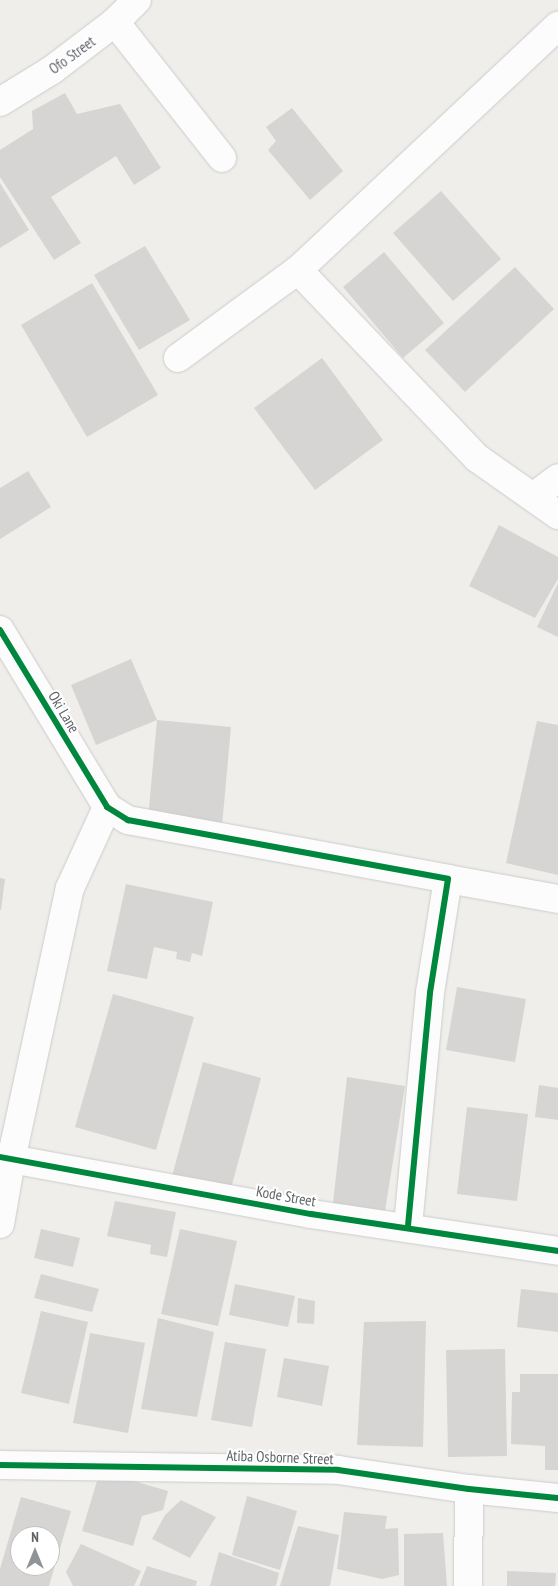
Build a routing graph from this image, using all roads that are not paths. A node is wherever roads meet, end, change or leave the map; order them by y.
1 (137, 0) edge
2 (116, 22) junction
3 (558, 26) edge
4 (0, 102) edge
5 (222, 158) dead end
6 (298, 270) junction
7 (178, 358) dead end
8 (558, 478) edge
9 (533, 497) junction
10 (558, 515) edge
11 (0, 630) edge
12 (107, 807) junction
13 (448, 878) junction
14 (558, 899) edge
15 (5, 1158) edge
16 (0, 1224) edge
17 (408, 1227) junction
18 (558, 1251) edge
19 (0, 1465) edge
20 (469, 1489) junction
21 (558, 1498) edge
22 (468, 1586) edge

1 - 2 street, Ofo Street
2 - 4 street, Ofo Street
2 - 5 street
3 - 6 street
6 - 7 street
6 - 9 street
8 - 9 street
9 - 10 street
11 - 12 street, Oki Lane
12 - 13 street
12 - 15 street
13 - 14 street
13 - 17 street
15 - 16 street
15 - 17 street, Kode Street
17 - 18 street, Kode Street
19 - 20 street, Atiba Osborne Street
20 - 21 street, Atiba Osborne Street
20 - 22 street

